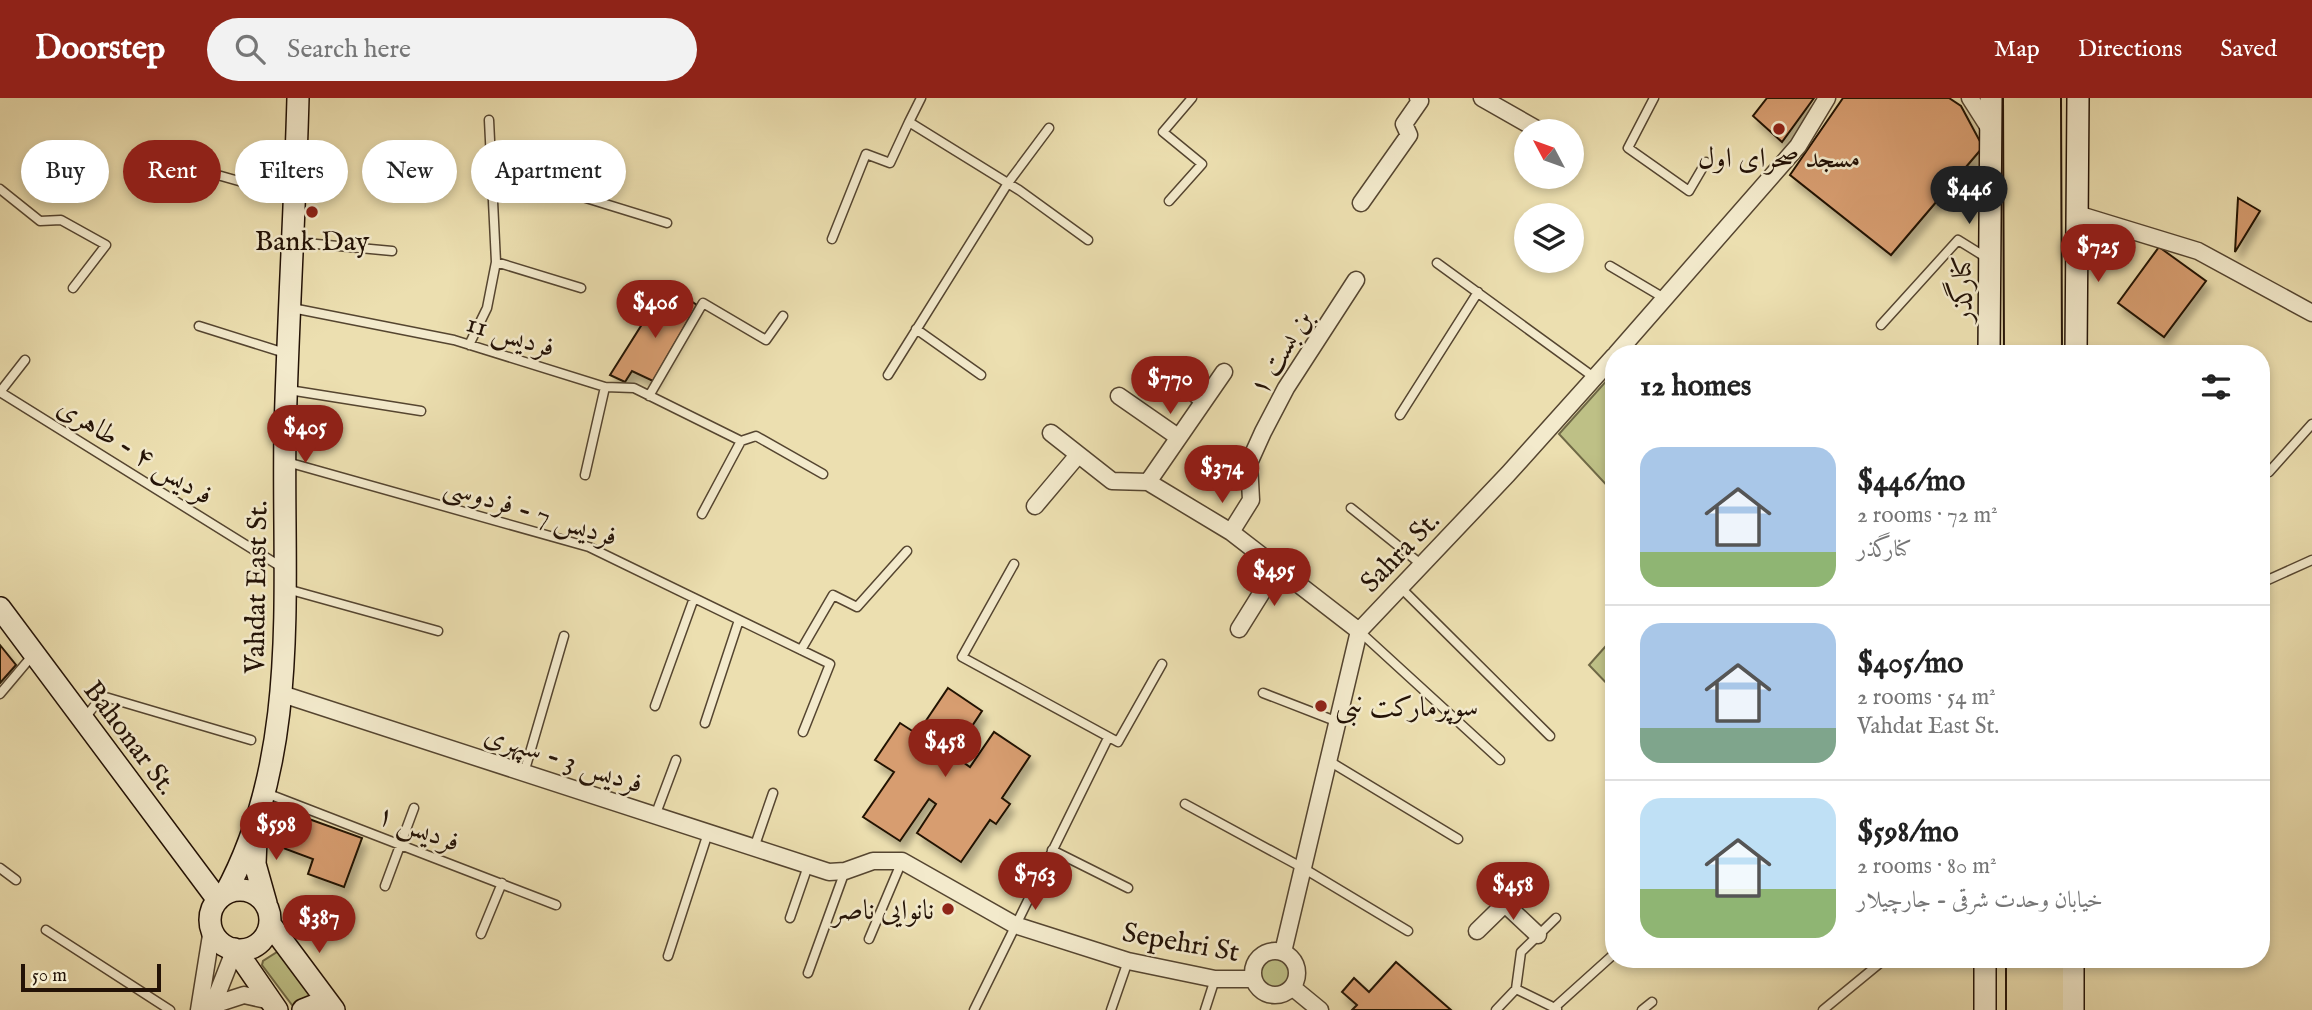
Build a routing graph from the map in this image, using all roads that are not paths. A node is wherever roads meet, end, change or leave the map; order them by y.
1 (298, 98) edge
2 (921, 98) edge
3 (1192, 98) edge
4 (1418, 98) edge
5 (1482, 98) edge
6 (1654, 98) edge
7 (1827, 98) edge
8 (1970, 98) edge
9 (1990, 98) edge
10 (2018, 98) edge
11 (2046, 98) edge
12 (2078, 98) edge
13 (1519, 119) edge
14 (489, 120) dead end
15 (909, 122) junction
16 (1049, 128) dead end
17 (1991, 131) junction
18 (297, 140) edge
19 (490, 140) edge
20 (1706, 162) dead end
21 (1008, 183) junction
22 (0, 189) edge
23 (1169, 201) dead end
24 (295, 203) edge
25 (493, 203) edge
26 (602, 203) edge
27 (1361, 203) dead end
28 (2077, 214) junction
29 (667, 223) dead end
30 (832, 239) dead end
31 (1088, 240) dead end
32 (292, 242) junction
33 (392, 251) dead end
34 (1989, 260) junction
35 (496, 262) junction
36 (1437, 264) dead end
37 (1610, 266) dead end
38 (1356, 280) dead end
39 (73, 288) dead end
40 (581, 289) dead end
41 (1479, 292) junction
42 (1664, 298) junction
43 (289, 308) junction
44 (2312, 313) edge
45 (783, 316) dead end
46 (1881, 325) dead end
47 (199, 327) dead end
48 (916, 329) junction
49 (468, 345) junction
50 (1624, 345) edge
51 (1989, 345) edge
52 (2019, 345) edge
53 (2047, 345) edge
54 (2076, 345) edge
55 (288, 354) junction
56 (25, 360) dead end
57 (1605, 366) edge
58 (1224, 372) dead end
59 (888, 375) dead end
60 (981, 375) dead end
61 (1172, 376) dead end
62 (1595, 378) junction
63 (605, 387) junction
64 (286, 390) junction
65 (0, 392) edge
66 (649, 396) junction
67 (1119, 397) dead end
68 (1204, 401) junction
69 (421, 411) dead end
70 (1400, 415) dead end
71 (2312, 424) edge
72 (1051, 433) dead end
73 (1178, 437) junction
74 (741, 441) junction
75 (1078, 454) junction
76 (285, 461) junction
77 (2270, 471) edge
78 (823, 474) dead end
79 (585, 475) dead end
80 (1148, 482) junction
81 (1035, 506) dead end
82 (1351, 508) dead end
83 (702, 514) dead end
84 (1230, 532) junction
85 (908, 551) dead end
86 (2312, 559) edge
87 (1014, 564) dead end
88 (1422, 565) junction
89 (1277, 568) junction
90 (283, 578) junction
91 (2270, 579) edge
92 (1401, 588) junction
93 (694, 598) junction
94 (0, 608) edge
95 (739, 620) junction
96 (1239, 629) dead end
97 (438, 631) dead end
98 (1359, 631) junction
99 (564, 636) dead end
100 (801, 650) junction
101 (34, 653) junction
102 (1162, 664) dead end
103 (0, 694) edge
104 (282, 694) junction
105 (1263, 694) dead end
106 (655, 706) dead end
107 (84, 720) junction
108 (1338, 722) junction
109 (705, 723) dead end
110 (803, 732) dead end
111 (1550, 736) dead end
112 (1108, 738) junction
113 (251, 740) dead end
114 (676, 760) dead end
115 (1500, 760) dead end
116 (1328, 761) junction
117 (524, 773) junction
118 (266, 793) junction
119 (773, 793) dead end
120 (1185, 804) dead end
121 (414, 808) dead end
122 (655, 816) junction
123 (257, 822) junction
124 (708, 833) junction
125 (1458, 839) dead end
126 (400, 844) junction
127 (754, 848) junction
128 (1052, 850) junction
129 (902, 861) junction
130 (808, 866) junction
131 (1303, 867) junction
132 (0, 868) edge
133 (239, 869) junction
134 (837, 872) junction
135 (198, 874) junction
136 (16, 880) dead end
137 (502, 883) junction
138 (385, 886) dead end
139 (1522, 887) dead end
140 (1128, 888) dead end
141 (221, 897) junction
142 (1506, 904) junction
143 (556, 905) dead end
144 (269, 915) junction
145 (790, 918) dead end
146 (1556, 918) dead end
147 (1015, 925) junction
148 (212, 929) junction
149 (46, 930) dead end
150 (1408, 931) dead end
151 (1477, 931) dead end
152 (481, 934) dead end
153 (1538, 935) junction
154 (869, 939) dead end
155 (235, 949) junction
156 (1283, 952) junction
157 (668, 956) dead end
158 (1128, 961) junction
159 (1605, 963) edge
160 (1874, 968) edge
161 (1985, 968) edge
162 (2021, 968) edge
163 (2049, 968) edge
164 (2073, 968) edge
165 (808, 973) dead end
166 (1215, 979) junction
167 (1253, 979) junction
168 (1292, 987) junction
169 (1516, 989) junction
170 (1652, 1002) dead end
171 (274, 1006) edge
172 (207, 1008) edge
173 (1556, 1009) edge
174 (170, 1010) edge
175 (303, 1010) edge
176 (333, 1010) edge
177 (974, 1010) edge
178 (1111, 1010) edge
179 (1205, 1010) edge
180 (1320, 1010) edge
181 (1496, 1010) edge
182 (1642, 1010) edge
183 (1823, 1010) edge
184 (1984, 1010) edge
185 (2021, 1010) edge
186 (2049, 1010) edge
187 (2073, 1010) edge

1 - 18 street, Vahdat East St.
2 - 15 lane
3 - 23 lane
4 - 27 street
5 - 13 street
6 - 20 lane
7 - 42 street, Sahra St.
8 - 17 street
9 - 17 street, کنارگذر
10 - 52 highway
11 - 53 highway
12 - 28 street
14 - 19 lane
15 - 21 lane
15 - 30 lane
16 - 21 lane
17 - 34 street, کنارگذر
21 - 31 lane
21 - 48 lane
22 - 39 lane
24 - 32 street, Vahdat East St.
25 - 35 lane
26 - 29 lane
28 - 44 street
28 - 54 street
32 - 33 lane
32 - 43 street, Vahdat East St.
34 - 46 lane
34 - 51 street, کنارگذر
35 - 40 lane
35 - 49 lane
36 - 41 lane
37 - 42 lane
38 - 84 street, بن بست ۱
41 - 62 lane
41 - 70 lane
42 - 50 street, Sahra St.
43 - 49 lane, فردیس 11
43 - 55 street, Vahdat East St.
45 - 66 lane
47 - 55 lane
48 - 59 lane
48 - 60 lane
49 - 63 lane, فردیس 11
55 - 64 street, Vahdat East St.
56 - 65 lane
57 - 62 street, Sahra St.
58 - 68 street
61 - 68 street
62 - 88 street, Sahra St.
63 - 66 lane, فردیس 11
63 - 79 lane
64 - 69 lane
64 - 76 street, Vahdat East St.
65 - 90 lane, فردیس ۴ - طاهری
66 - 74 lane, فردیس 11
67 - 73 street
68 - 73 street
71 - 77 lane
72 - 75 street
73 - 80 street
74 - 78 lane, فردیس 11
74 - 83 lane
75 - 80 street
75 - 81 street
76 - 90 street, Vahdat East St.
76 - 93 lane, فردیس 7 - فردوسی
80 - 84 street
82 - 88 lane
84 - 89 street
85 - 100 lane
86 - 91 lane
87 - 112 lane
88 - 92 street, Sahra St.
89 - 96 street
89 - 98 street
90 - 97 lane, فردیس ۴ - طاهری
90 - 104 street, Vahdat East St.
92 - 98 street, Sahra St.
92 - 111 lane
93 - 95 lane, فردیس 7 - فردوسی
93 - 106 lane
94 - 101 street, Bahonar St.
95 - 100 lane, فردیس 7 - فردوسی
95 - 109 lane
98 - 108 street, Sahra St.
98 - 115 lane
99 - 117 lane
100 - 110 lane, فردیس 7 - فردوسی
101 - 103 lane
101 - 107 street, Bahonar St.
102 - 112 lane
104 - 117 street, فردیس 3 - سپهری
104 - 118 street, Vahdat East St.
105 - 108 lane
107 - 113 lane
107 - 135 street, Bahonar St.
108 - 116 street, Sahra St.
112 - 128 lane
114 - 122 lane
116 - 125 lane
116 - 131 street, Sahra St.
117 - 122 street, فردیس 3 - سپهری
118 - 123 street, Vahdat East St.
118 - 126 lane, فردیس ۱
119 - 127 lane
120 - 131 lane
121 - 126 lane
122 - 124 street, فردیس 3 - سپهری
123 - 133 street
123 - 144 street
124 - 127 street, فردیس 3 - سپهری
124 - 157 lane
126 - 137 lane, فردیس ۱
126 - 138 lane
127 - 130 street, فردیس 3 - سپهری
128 - 140 lane
128 - 147 lane
129 - 134 street
129 - 147 street, Sepehri St
129 - 154 lane
130 - 134 street, فردیس 3 - سپهری
130 - 145 lane
131 - 150 lane
131 - 156 street, Sahra St.
132 - 136 lane
133 - 135 street
133 - 141 street
134 - 165 lane
135 - 141 street, Bahonar St.
137 - 143 lane, فردیس ۱
137 - 152 lane
139 - 142 street
141 - 144 street
141 - 148 street
142 - 151 street
142 - 153 street
144 - 155 street
144 - 176 street
146 - 153 lane
147 - 158 street, Sepehri St
147 - 177 lane
148 - 155 street
148 - 172 street
149 - 174 lane
153 - 169 lane
155 - 171 street
155 - 172 street
156 - 167 street
156 - 168 street
158 - 166 street, Sepehri St
158 - 178 lane
159 - 173 lane
160 - 183 lane
161 - 184 street
162 - 185 highway
163 - 186 highway
164 - 187 street
166 - 167 street, Sepehri St
166 - 179 lane
167 - 168 street
168 - 180 street
169 - 173 lane
169 - 181 lane
170 - 182 lane
171 - 172 street
175 - 176 street

